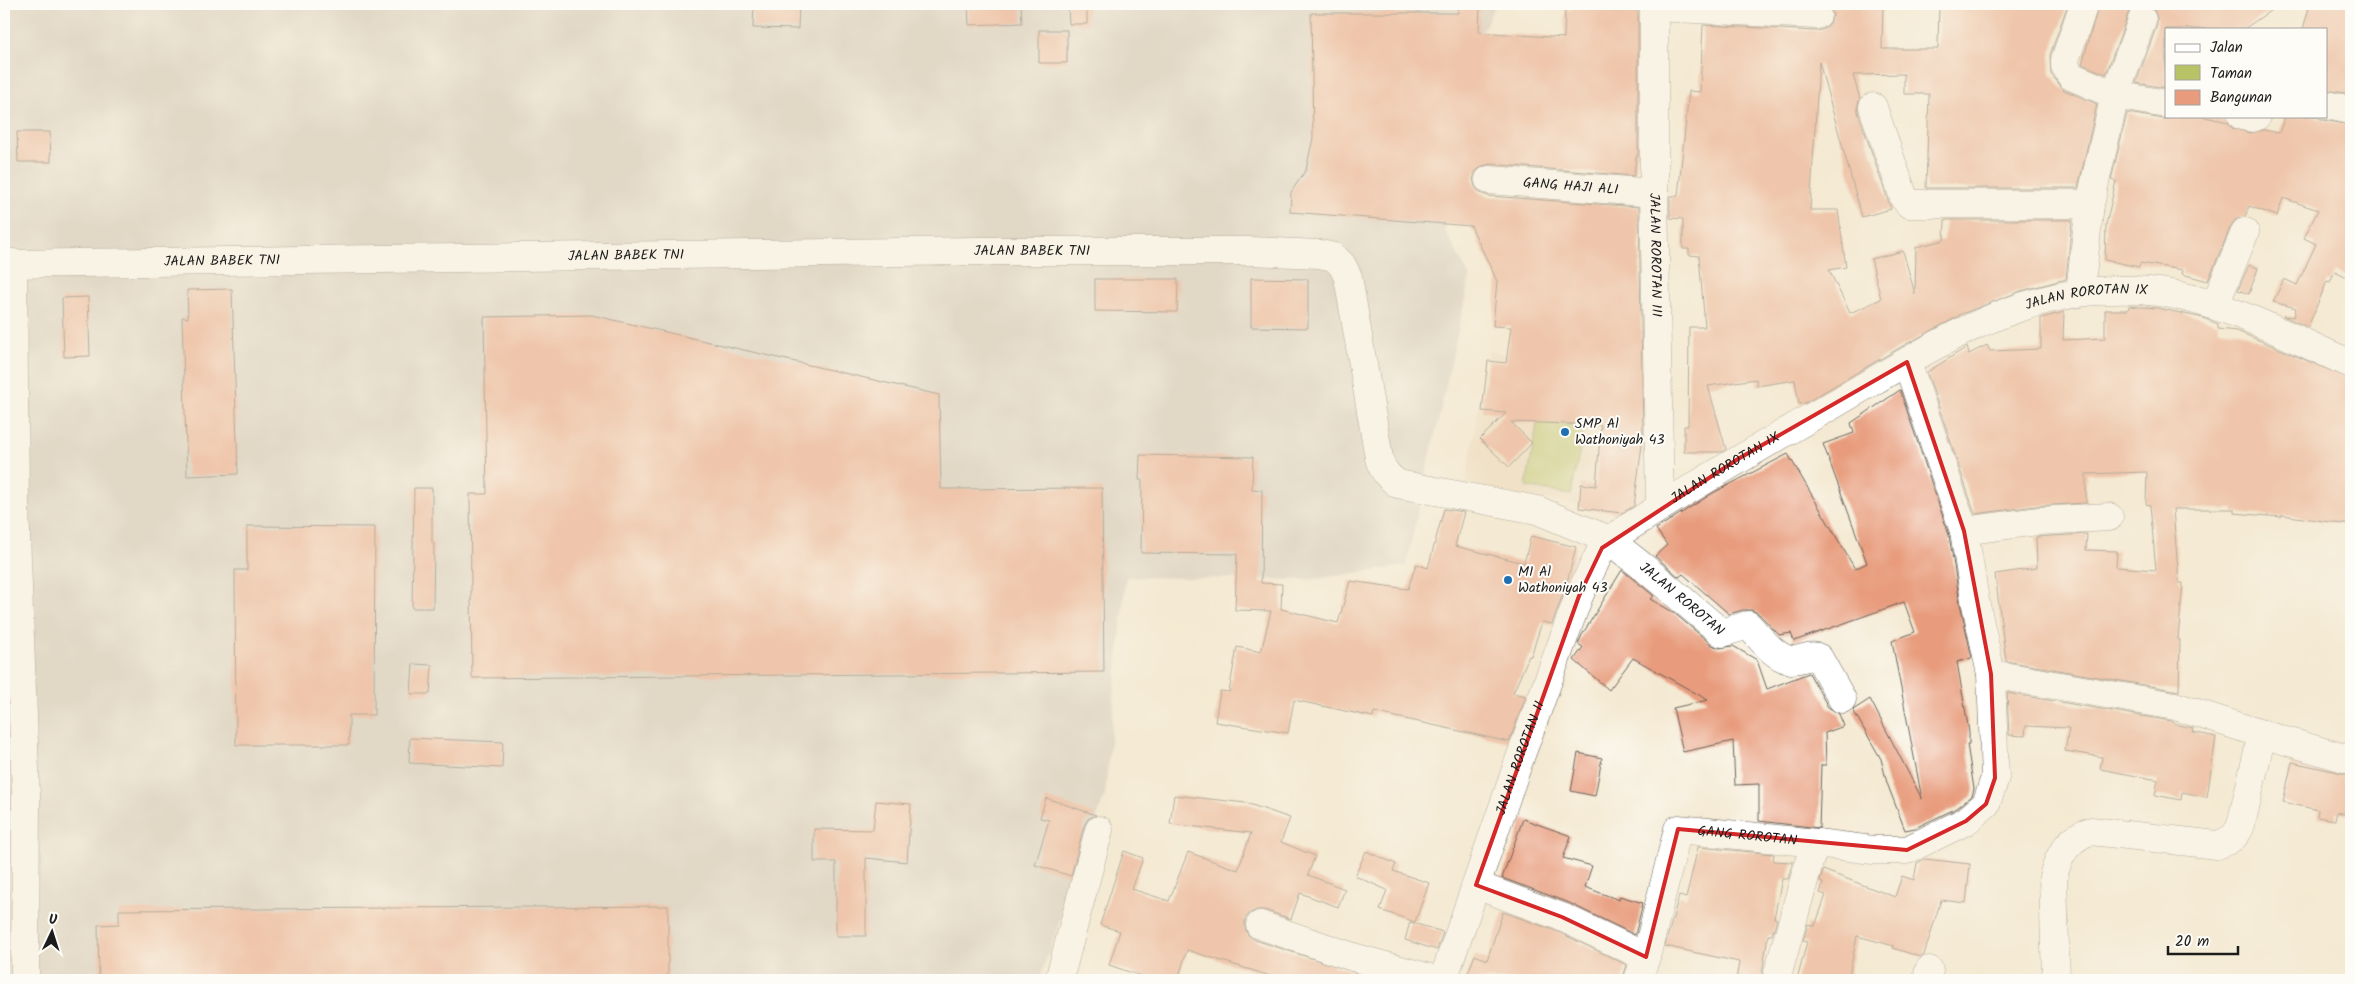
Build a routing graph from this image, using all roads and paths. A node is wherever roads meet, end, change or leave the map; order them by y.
1 (2084, 4) edge
2 (1654, 6) edge
3 (1817, 15) dead end
4 (2142, 20) dead end
5 (2115, 95) junction
6 (2165, 104) edge
7 (2328, 105) edge
8 (1874, 107) dead end
9 (2351, 110) edge
10 (1489, 180) dead end
11 (1654, 194) junction
12 (2090, 204) junction
13 (2245, 232) dead end
14 (8, 264) edge
15 (2080, 292) junction
16 (2215, 306) junction
17 (1907, 362) junction
18 (2351, 364) edge
19 (1660, 507) junction
20 (2109, 517) dead end
21 (1964, 531) junction
22 (1609, 540) junction
23 (1991, 674) junction
24 (1842, 699) dead end
25 (2262, 734) junction
26 (2351, 760) edge
27 (1099, 830) dead end
28 (1817, 843) junction
29 (1476, 885) junction
30 (1260, 925) dead end
31 (1642, 969) edge
32 (25, 980) edge
33 (1058, 980) edge
34 (1437, 980) edge
35 (1443, 980) edge
36 (1776, 980) edge
37 (2056, 980) edge

1 - 5 street
2 - 3 street
2 - 11 street, JALAN ROROTAN III
4 - 5 street
5 - 6 street
5 - 12 street
7 - 9 street
8 - 12 street
10 - 11 street, GANG HAJI ALI
11 - 19 street, JALAN ROROTAN III
12 - 15 street
13 - 16 street
14 - 22 street, JALAN BABEK TNI
14 - 32 street
15 - 16 street, JALAN ROROTAN IX
15 - 17 street, JALAN ROROTAN IX
16 - 18 street, JALAN ROROTAN IX
17 - 19 street, JALAN ROROTAN IX
17 - 21 street, GANG ROROTAN
19 - 22 street, JALAN ROROTAN IX
20 - 21 street
21 - 23 street, GANG ROROTAN
22 - 24 street, JALAN ROROTAN
22 - 29 street, JALAN ROROTAN II
23 - 25 street
23 - 28 street, GANG ROROTAN
25 - 26 street
25 - 37 street
27 - 33 street
28 - 31 street, GANG ROROTAN
28 - 36 street
29 - 31 street
29 - 35 street, JALAN ROROTAN II
30 - 34 street

